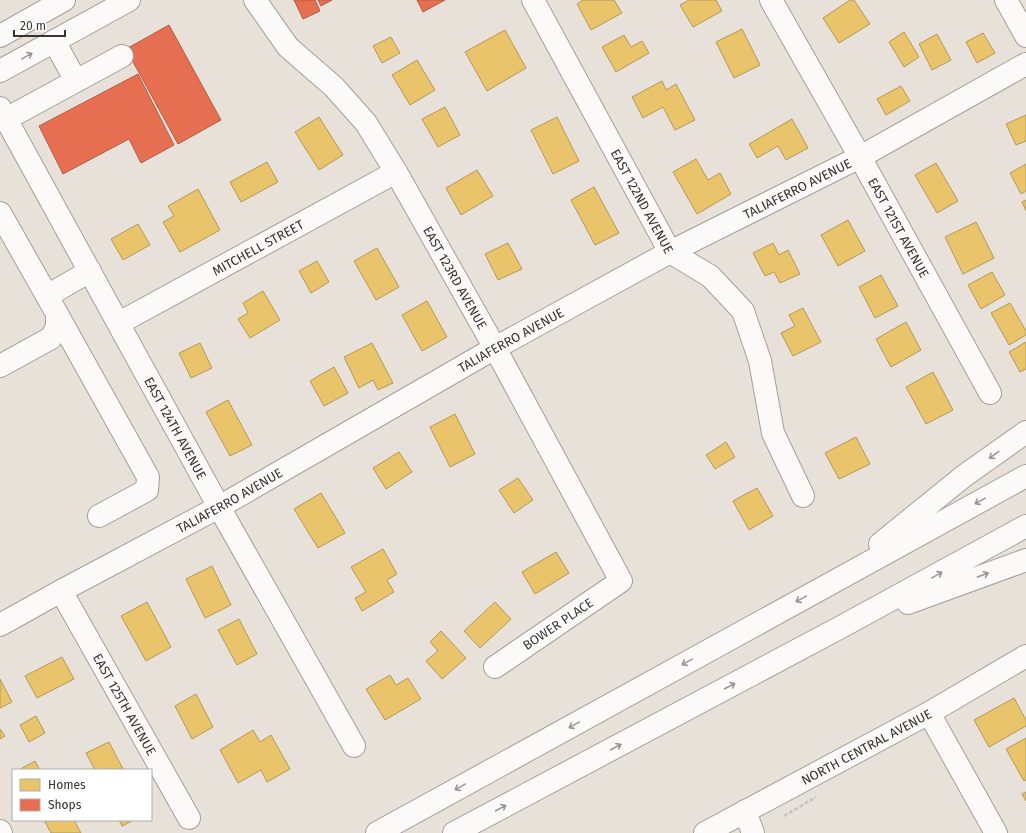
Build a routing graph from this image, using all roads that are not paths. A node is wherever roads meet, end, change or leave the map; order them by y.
1 (64, 0) edge
2 (129, 0) edge
3 (255, 0) edge
4 (532, 0) edge
5 (771, 0) edge
6 (1006, 0) edge
7 (0, 36) edge
8 (1026, 36) edge
9 (54, 41) junction
10 (122, 56) dead end
11 (1026, 64) edge
12 (0, 71) edge
13 (76, 81) junction
14 (3, 113) edge
15 (860, 157) junction
16 (396, 172) junction
17 (0, 212) edge
18 (670, 252) junction
19 (90, 271) junction
20 (52, 305) junction
21 (119, 323) junction
22 (495, 348) junction
23 (0, 366) edge
24 (990, 394) dead end
25 (1026, 432) edge
26 (1026, 476) edge
27 (803, 496) dead end
28 (219, 507) junction
29 (100, 516) dead end
30 (1026, 526) edge
31 (1026, 560) edge
32 (835, 580) junction
33 (621, 581) joint
34 (61, 591) junction
35 (0, 625) edge
36 (841, 627) junction
37 (1026, 656) edge
38 (495, 666) dead end
39 (929, 713) junction
40 (354, 746) dead end
41 (745, 811) junction
42 (189, 818) dead end
43 (377, 833) edge
44 (454, 833) edge
45 (705, 833) edge
46 (753, 833) edge
47 (996, 833) edge

1 - 7 main road
2 - 9 main road
3 - 16 main road, EAST 123RD AVENUE
4 - 18 main road, EAST 122ND AVENUE
5 - 15 main road, EAST 121ST AVENUE
6 - 8 main road
12 -> 9 main road
9 - 13 main road
10 - 13 main road
11 - 15 main road, TALIAFERRO AVENUE
13 - 14 main road
14 - 19 main road, EAST 124TH AVENUE
15 - 18 main road, TALIAFERRO AVENUE
15 - 24 main road, EAST 121ST AVENUE
16 - 21 main road, MITCHELL STREET
16 - 22 main road, EAST 123RD AVENUE
17 - 20 main road
18 - 22 main road, TALIAFERRO AVENUE
18 - 27 main road, EAST 122ND AVENUE
19 - 20 main road
19 - 21 main road, EAST 124TH AVENUE
20 - 23 main road
20 - 29 main road
21 - 28 main road, EAST 124TH AVENUE
22 - 28 main road, TALIAFERRO AVENUE
22 - 33 main road, EAST 123RD AVENUE
25 -> 32 main road
26 -> 32 main road
28 - 34 main road, TALIAFERRO AVENUE
28 - 40 main road, EAST 124TH AVENUE
36 -> 30 main road
36 -> 31 main road
32 -> 43 main road
33 - 38 main road, BOWER PLACE
34 - 35 main road, TALIAFERRO AVENUE
34 - 42 main road, EAST 125TH AVENUE
44 -> 36 main road
37 - 39 main road, NORTH CENTRAL AVENUE
39 - 41 main road, NORTH CENTRAL AVENUE
39 - 47 main road
41 - 45 main road, NORTH CENTRAL AVENUE
41 - 46 main road

